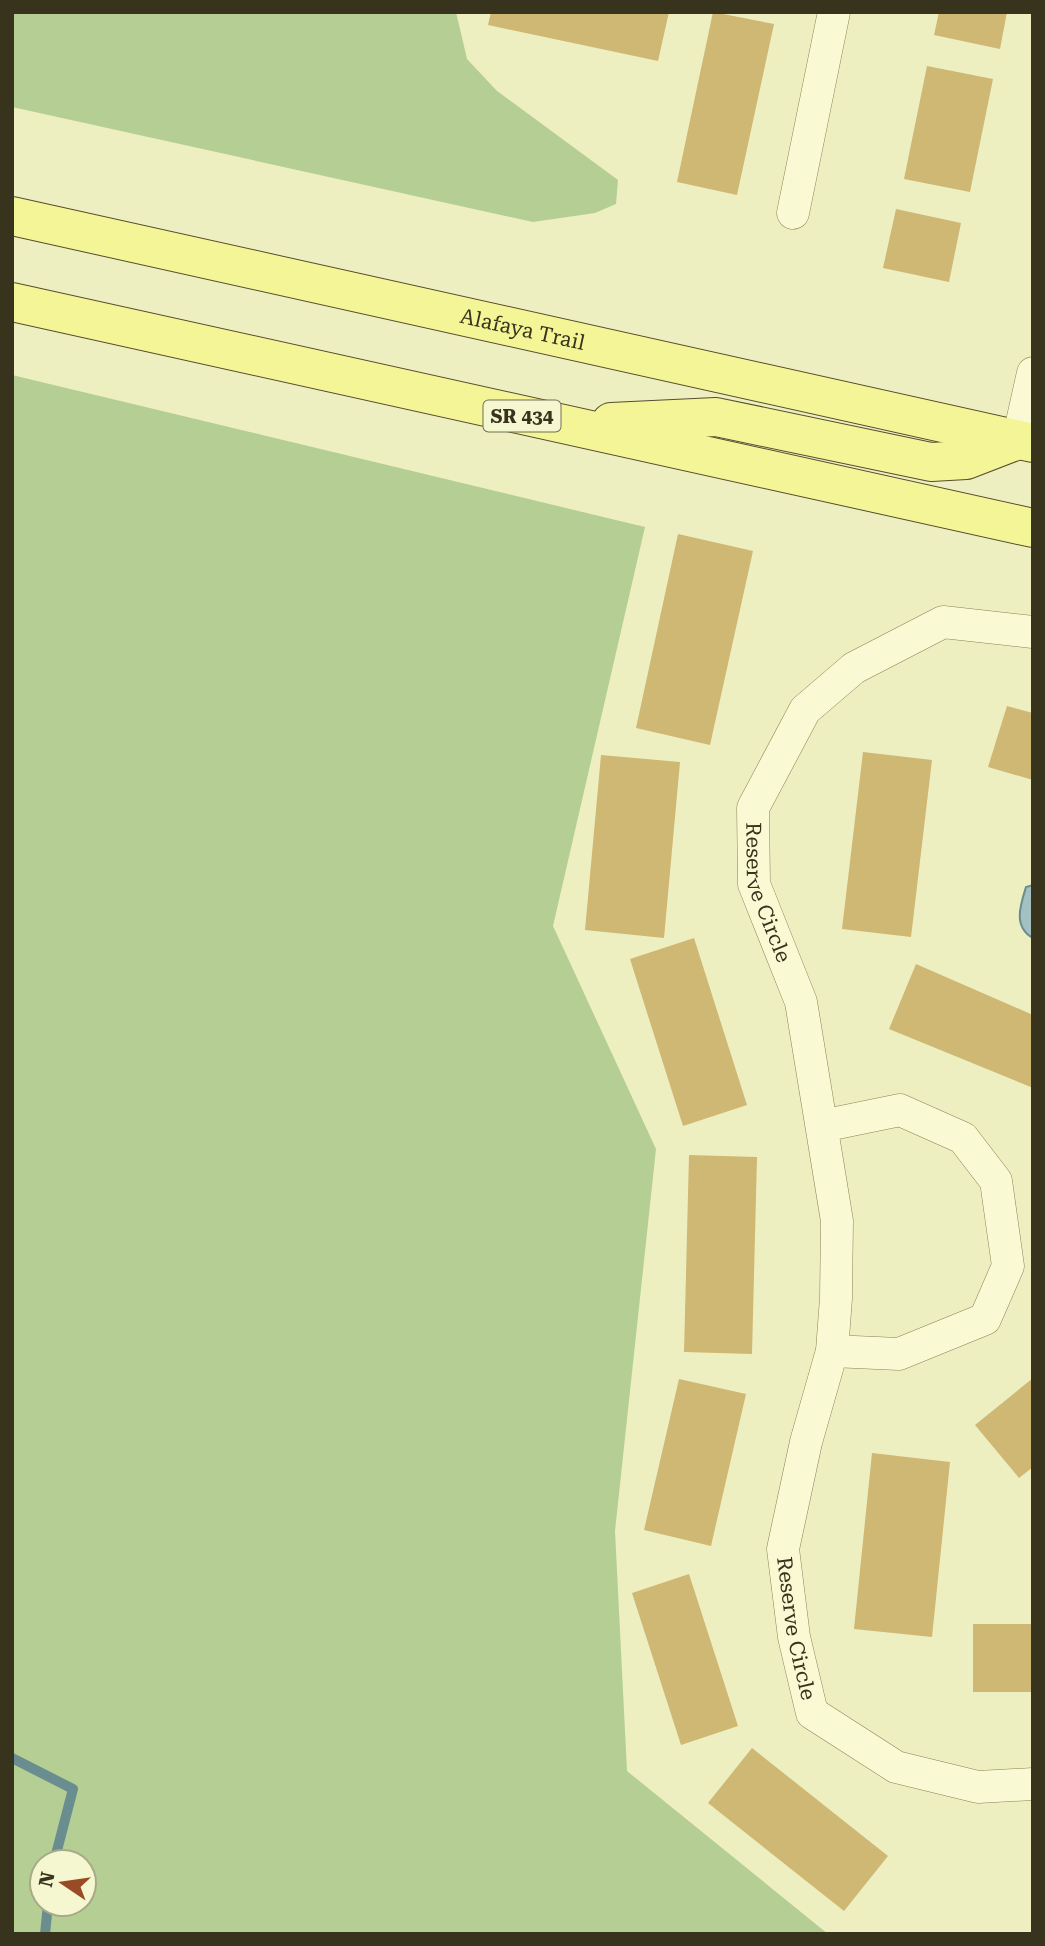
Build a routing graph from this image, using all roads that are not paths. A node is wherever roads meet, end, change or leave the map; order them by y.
1 (834, 12) edge
2 (793, 213) dead end
3 (16, 219) edge
4 (12, 302) edge
5 (1033, 373) edge
6 (560, 425) junction
7 (1025, 441) edge
8 (1033, 528) edge
9 (1033, 632) edge
10 (821, 1126) junction
11 (832, 1351) junction
12 (1033, 1784) edge

1 - 2 street
3 - 7 main road, Alafaya Trail
4 - 6 main road, SR 434
5 - 7 street
6 - 7 main road
6 - 8 main road, SR 434
9 - 10 street, Reserve Circle
10 - 11 street, Reserve Circle
10 - 11 street
11 - 12 street, Reserve Circle

